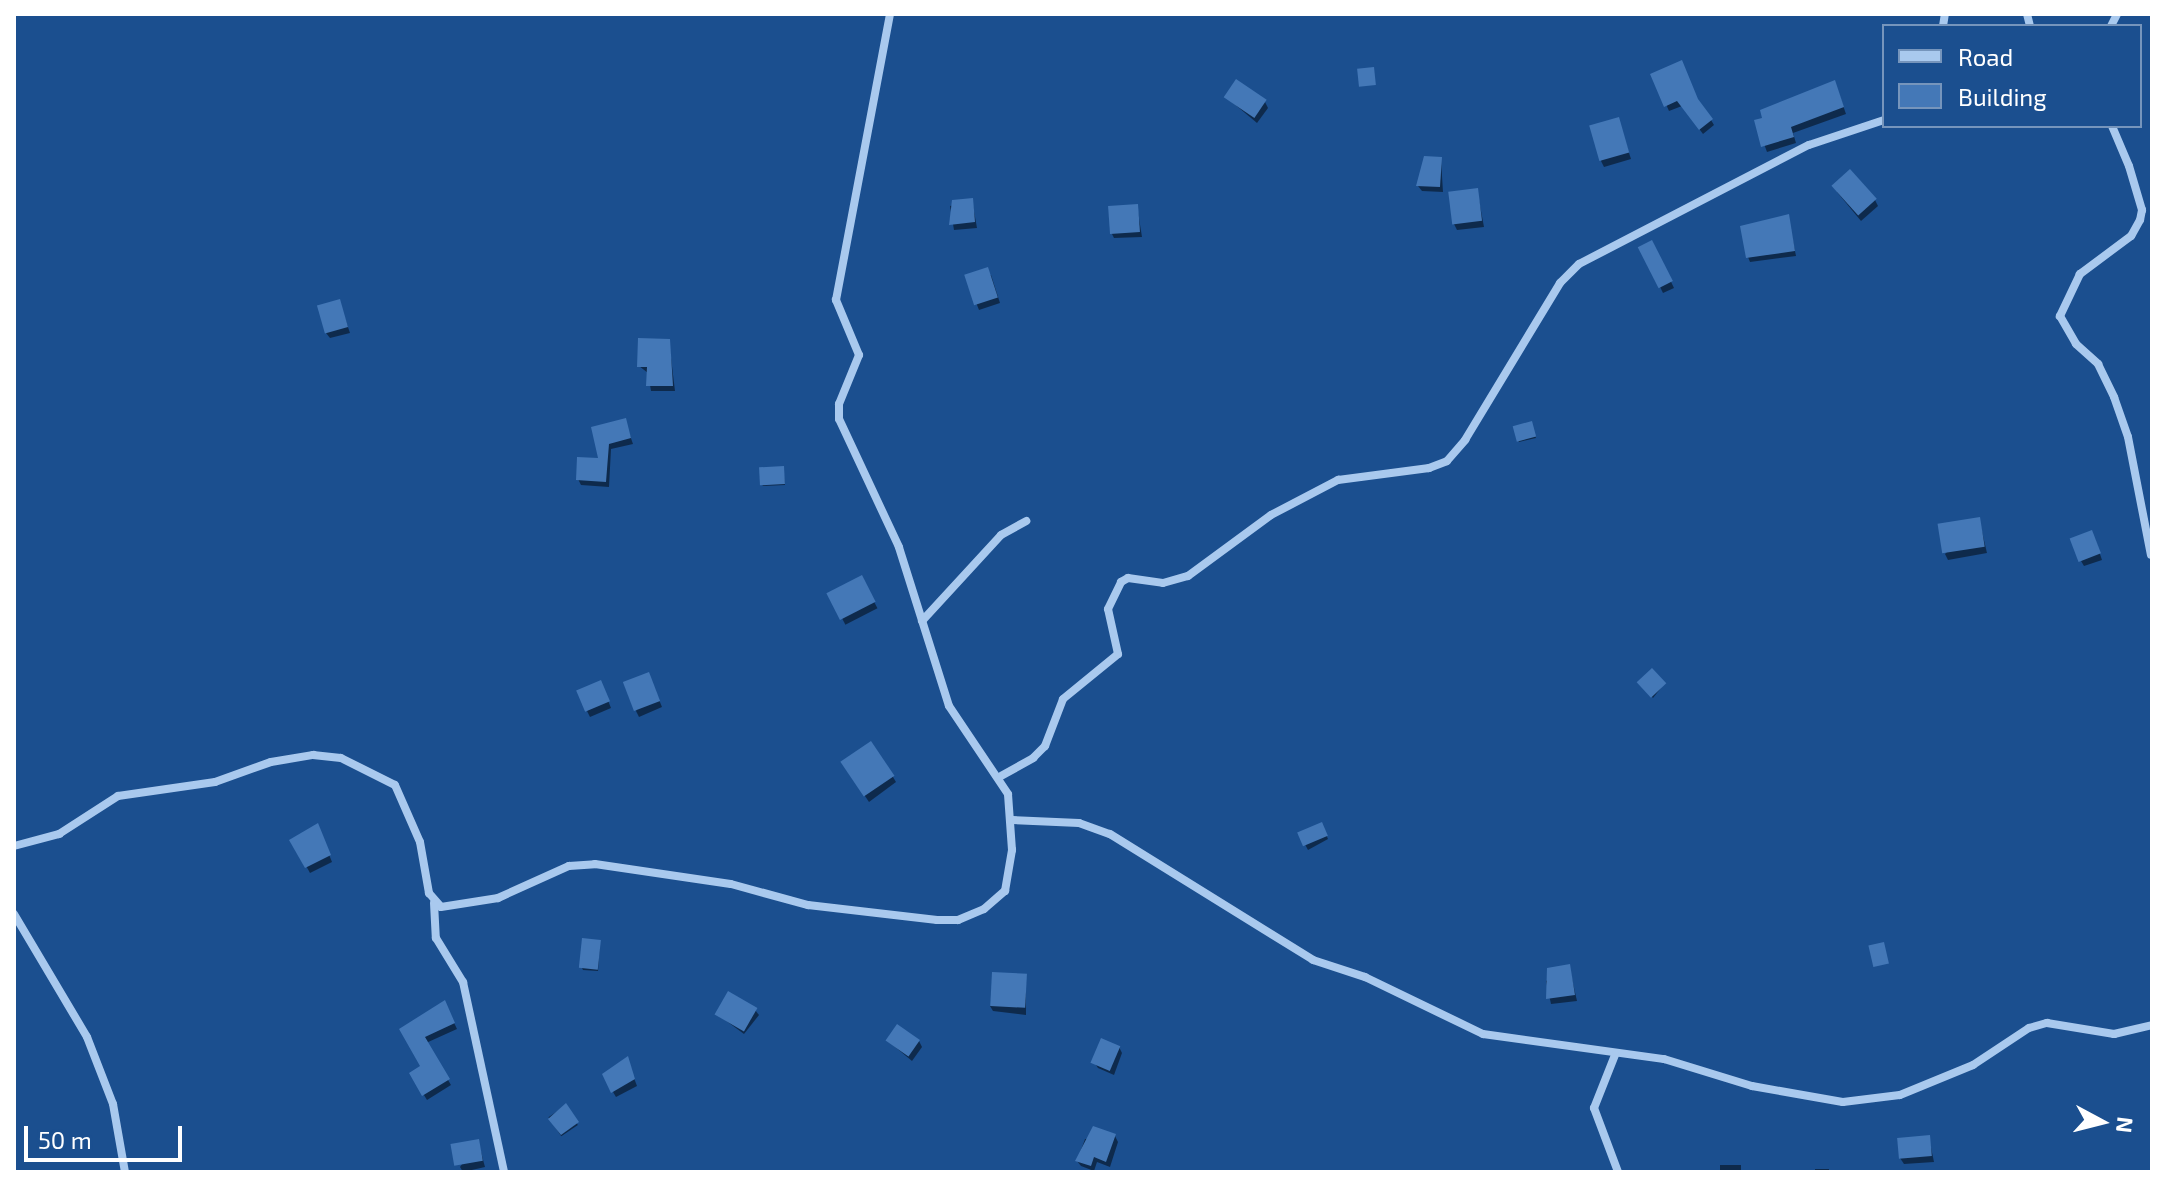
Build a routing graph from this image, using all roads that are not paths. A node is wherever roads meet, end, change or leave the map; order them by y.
1 (890, 14) edge
2 (1882, 121) edge
3 (2113, 128) edge
4 (1026, 521) dead end
5 (2151, 555) edge
6 (922, 621) junction
7 (1001, 776) junction
8 (1013, 820) junction
9 (14, 846) edge
10 (434, 903) junction
11 (14, 914) edge
12 (2152, 1025) edge
13 (1615, 1055) junction
14 (125, 1172) edge
15 (504, 1172) edge
16 (1618, 1172) edge

1 - 6 street
2 - 7 street
3 - 5 street
4 - 6 street
6 - 7 street
7 - 8 street
8 - 10 street
8 - 13 street
9 - 10 street
10 - 15 street
11 - 14 street
12 - 13 street
13 - 16 street

